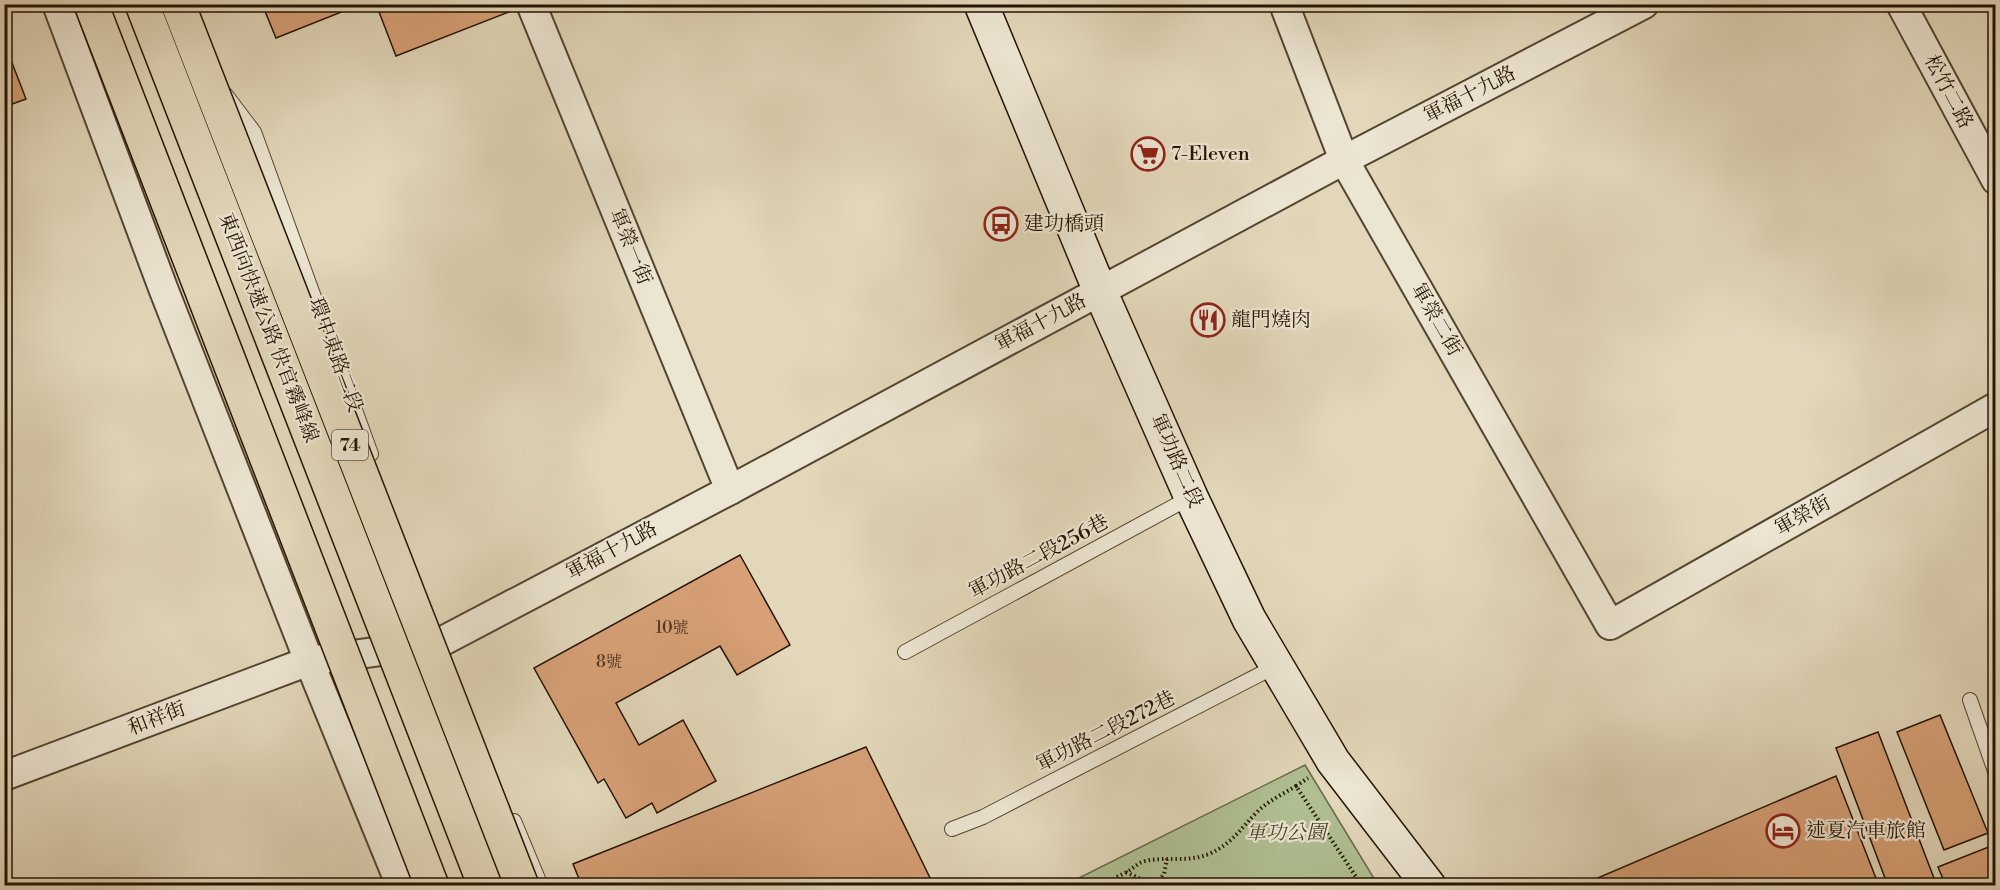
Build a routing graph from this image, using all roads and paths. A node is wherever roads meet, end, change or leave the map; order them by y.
1 (57, 4) edge
2 (90, 4) edge
3 (531, 4) edge
4 (981, 4) edge
5 (1284, 4) edge
6 (1644, 4) edge
7 (1901, 4) edge
8 (162, 9) edge
9 (1344, 160) junction
10 (1995, 180) edge
11 (1100, 291) junction
12 (1995, 407) edge
13 (374, 464) dead end
14 (730, 490) junction
15 (1191, 497) junction
16 (403, 542) dead end
17 (1610, 625) joint
18 (439, 642) junction
19 (407, 648) junction
20 (904, 652) dead end
21 (309, 661) junction
22 (1276, 666) junction
23 (1970, 700) dead end
24 (481, 742) dead end
25 (1995, 774) edge
26 (4, 776) edge
27 (508, 808) dead end
28 (952, 829) dead end
29 (1167, 859) junction
30 (1126, 872) junction
31 (401, 885) edge
32 (432, 885) edge
33 (484, 885) edge
34 (502, 885) edge
35 (522, 885) edge
36 (541, 885) edge
37 (1107, 885) edge
38 (1362, 885) edge
39 (1429, 885) edge

1 - 21 street
2 - 32 highway, bridge
3 - 14 street, 軍榮一街
4 - 11 main road, 軍功路二段
5 - 9 street, 軍榮二街
6 - 9 street, 軍福十九路
7 - 10 street, 松竹二路
8 - 13 lane, 環中東路二段
8 - 19 street, 環中東路二段
8 - 33 highway, 東西向快速公路 快官霧峰線 / 74, bridge
8 - 35 highway, 74, bridge
9 - 11 street, 軍福十九路
9 - 17 street, 軍榮二街
11 - 14 street, 軍福十九路
11 - 15 main road, 軍功路二段
12 - 17 street, 軍榮街
14 - 18 street, 軍福十九路
15 - 20 lane, 軍功路二段256巷
15 - 22 main road, 軍功路二段
16 - 18 lane
18 - 19 street, 軍福十九路
18 - 24 lane
19 - 21 street, 和祥街
19 - 34 street, 環中東路二段
21 - 26 street, 和祥街
21 - 31 street
22 - 28 lane, 軍功路二段272巷
22 - 39 main road, 軍功路二段
23 - 25 lane
27 - 36 lane
29 - 30 path
29 - 30 path
29 - 38 path
30 - 37 path

